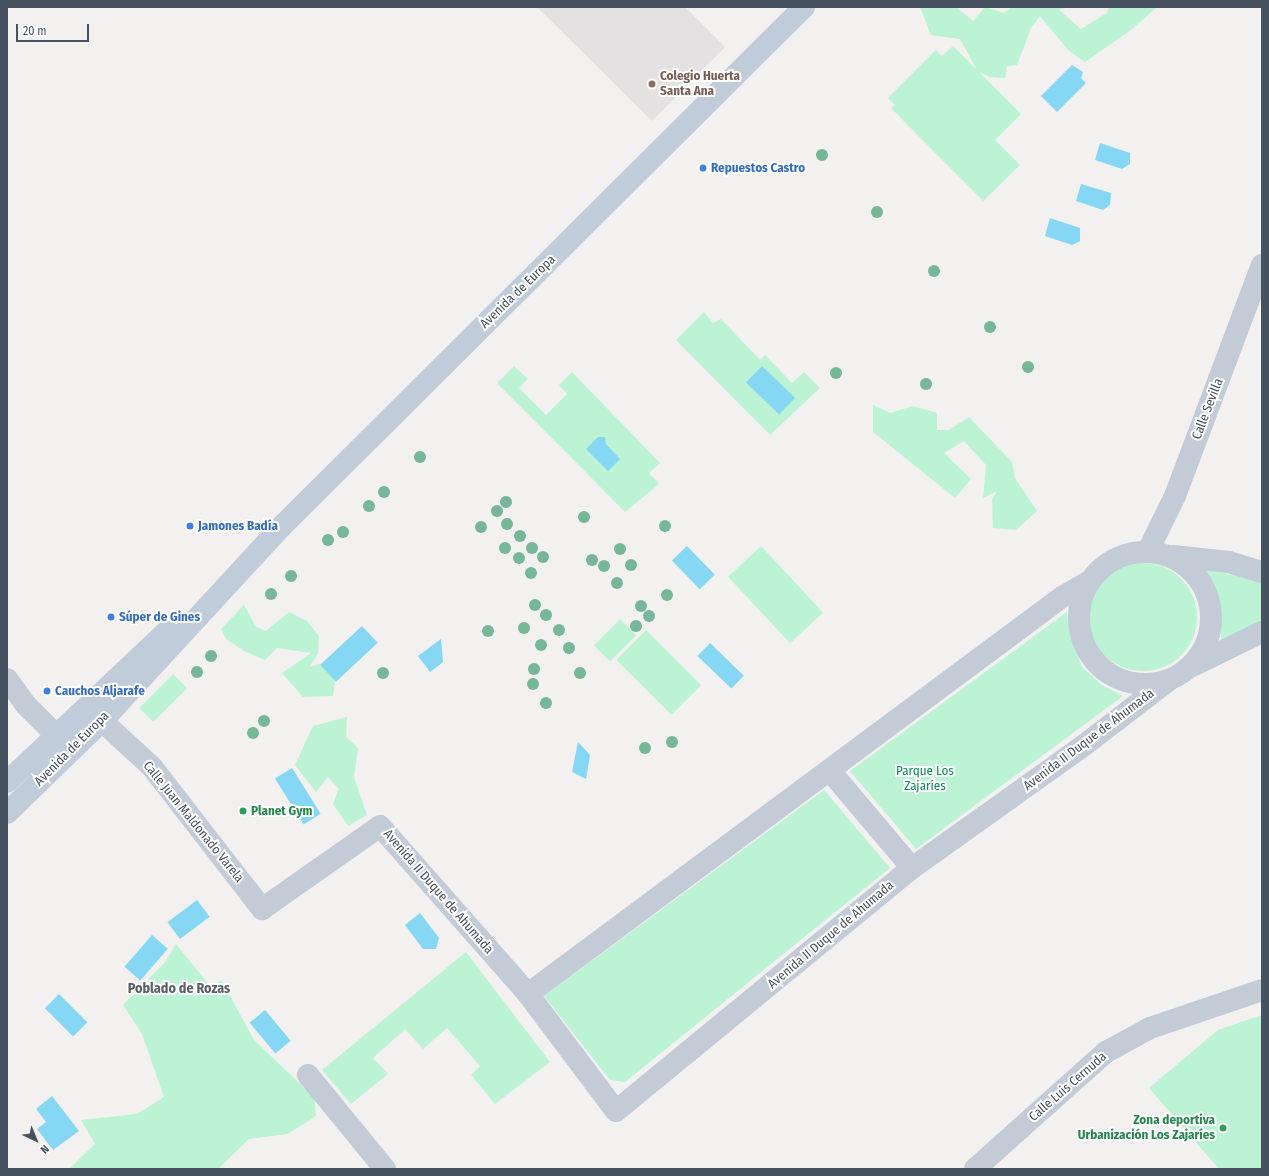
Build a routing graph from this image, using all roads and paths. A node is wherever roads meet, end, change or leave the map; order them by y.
1 (804, 7) edge
2 (1262, 266) edge
3 (1148, 550) junction
4 (1172, 556) junction
5 (1262, 572) edge
6 (232, 577) junction
7 (1088, 582) junction
8 (1262, 632) edge
9 (1191, 666) junction
10 (7, 678) edge
11 (1169, 680) junction
12 (102, 721) junction
13 (55, 734) junction
14 (830, 770) junction
15 (7, 782) edge
16 (13, 807) edge
17 (912, 868) junction
18 (262, 909) joint
19 (1262, 990) edge
20 (528, 994) junction
21 (308, 1075) dead end
22 (385, 1169) edge
23 (976, 1169) edge

1 - 6 main road, Avenida de Europa
2 - 3 street, Calle Sevilla
3 - 4 street
3 - 7 street
4 - 5 street
4 - 9 street
6 - 12 main road, Avenida de Europa
6 - 13 main road, Avenida de Europa
7 - 11 street
7 - 14 street
8 - 9 street
9 - 11 street
10 - 13 street
11 - 17 street, Avenida II Duque de Ahumada
12 - 16 main road, Avenida de Europa
12 - 18 street, Calle Juan Maldonado Varela
13 - 15 main road, Avenida de Europa
13 - 16 main road
14 - 17 street
14 - 20 street
17 - 20 street, Avenida II Duque de Ahumada
18 - 20 street, Avenida II Duque de Ahumada
19 - 23 street, Calle Luis Cernuda
21 - 22 street

